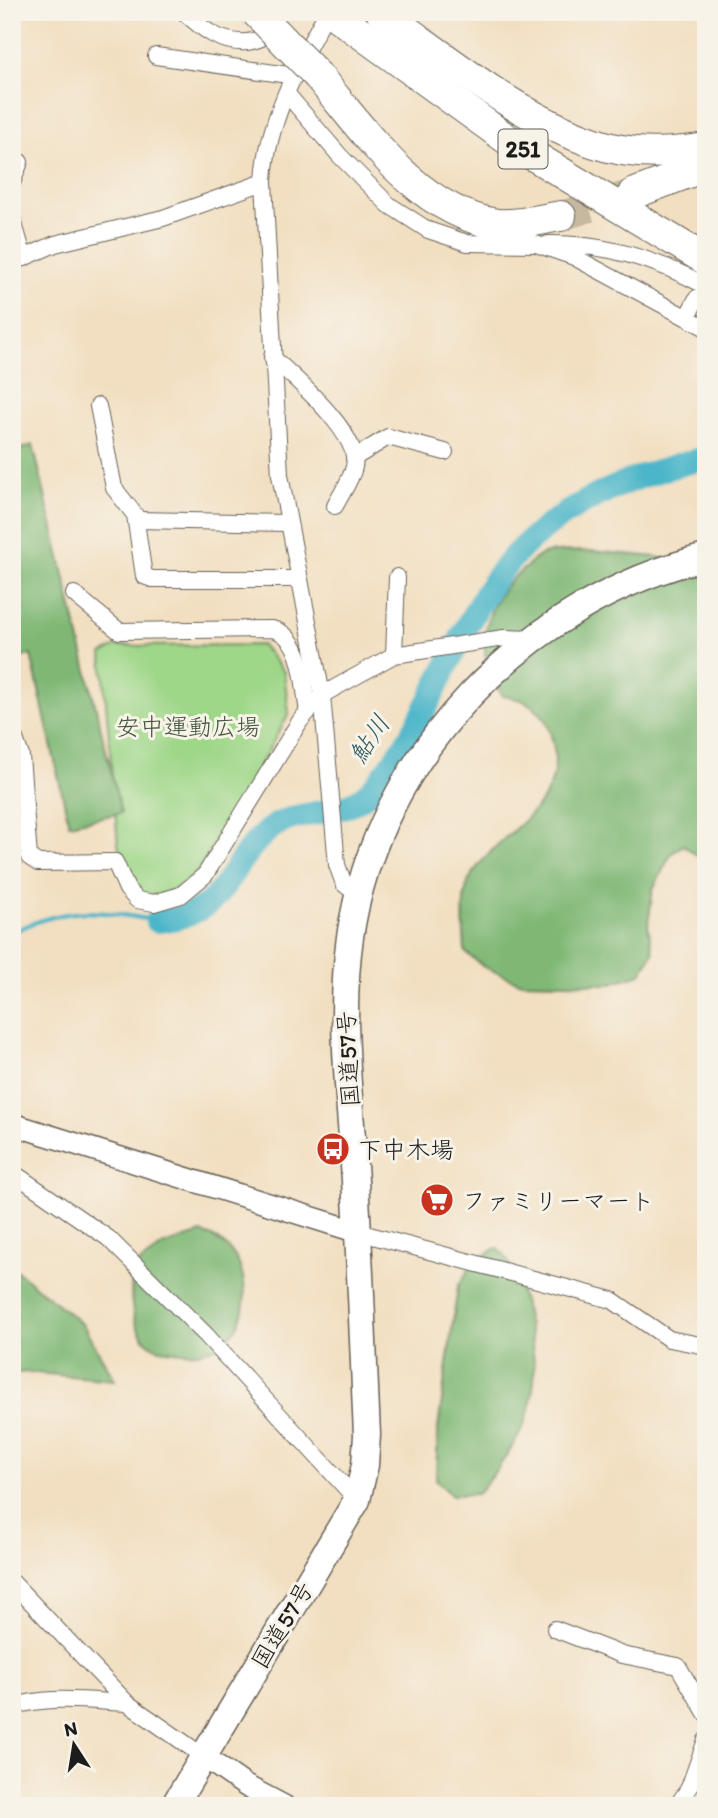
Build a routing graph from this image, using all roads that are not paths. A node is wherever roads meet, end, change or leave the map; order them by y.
1 (184, 12) edge
2 (256, 12) edge
3 (381, 12) edge
4 (335, 17) edge
5 (312, 40) junction
6 (156, 56) dead end
7 (307, 76) junction
8 (287, 94) junction
9 (706, 148) edge
10 (20, 162) dead end
11 (706, 166) edge
12 (12, 183) edge
13 (264, 183) junction
14 (633, 194) tunnel mouth
15 (12, 216) edge
16 (561, 216) tunnel mouth
17 (536, 244) junction
18 (706, 260) edge
19 (18, 261) edge
20 (702, 292) edge
21 (688, 315) junction
22 (706, 328) edge
23 (272, 357) junction
24 (98, 405) dead end
25 (445, 452) dead end
26 (354, 458) junction
27 (335, 506) dead end
28 (137, 520) junction
29 (287, 523) junction
30 (706, 558) edge
31 (397, 577) dead end
32 (299, 579) junction
33 (74, 594) dead end
34 (532, 639) junction
35 (394, 655) junction
36 (322, 695) junction
37 (308, 712) junction
38 (12, 730) edge
39 (358, 895) junction
40 (12, 1124) edge
41 (12, 1172) edge
42 (358, 1232) junction
43 (706, 1346) edge
44 (357, 1500) junction
45 (12, 1582) edge
46 (555, 1629) dead end
47 (127, 1703) junction
48 (12, 1707) edge
49 (706, 1713) edge
50 (706, 1740) edge
51 (203, 1756) junction
52 (174, 1806) edge
53 (284, 1806) edge
54 (677, 1806) edge

1 - 5 street
2 - 7 highway, bridge
3 - 9 highway
4 - 5 street
4 - 18 highway, 251
5 - 7 street
6 - 7 street
7 - 8 street
7 - 16 highway
8 - 13 street
8 - 17 street
10 - 12 street
11 - 14 highway
13 - 19 street
13 - 23 street
15 - 19 street
17 - 20 street
17 - 21 street
20 - 21 street
21 - 22 street
23 - 26 street
23 - 29 street
24 - 28 street
25 - 26 street
26 - 27 street
28 - 29 street
28 - 32 street
29 - 32 street
30 - 34 highway, 国道57号
31 - 35 street
32 - 36 street
33 - 37 street
34 - 35 street
34 - 39 highway, 国道57号
35 - 36 street
36 - 37 street
36 - 39 street
37 - 38 street
39 - 42 highway, 国道57号
40 - 42 street
41 - 44 street
42 - 43 street
42 - 44 highway, 国道57号
44 - 51 highway, 国道57号
45 - 47 street
46 - 49 street
47 - 48 street
47 - 51 street
50 - 54 street
51 - 52 highway, 国道57号
51 - 53 street

